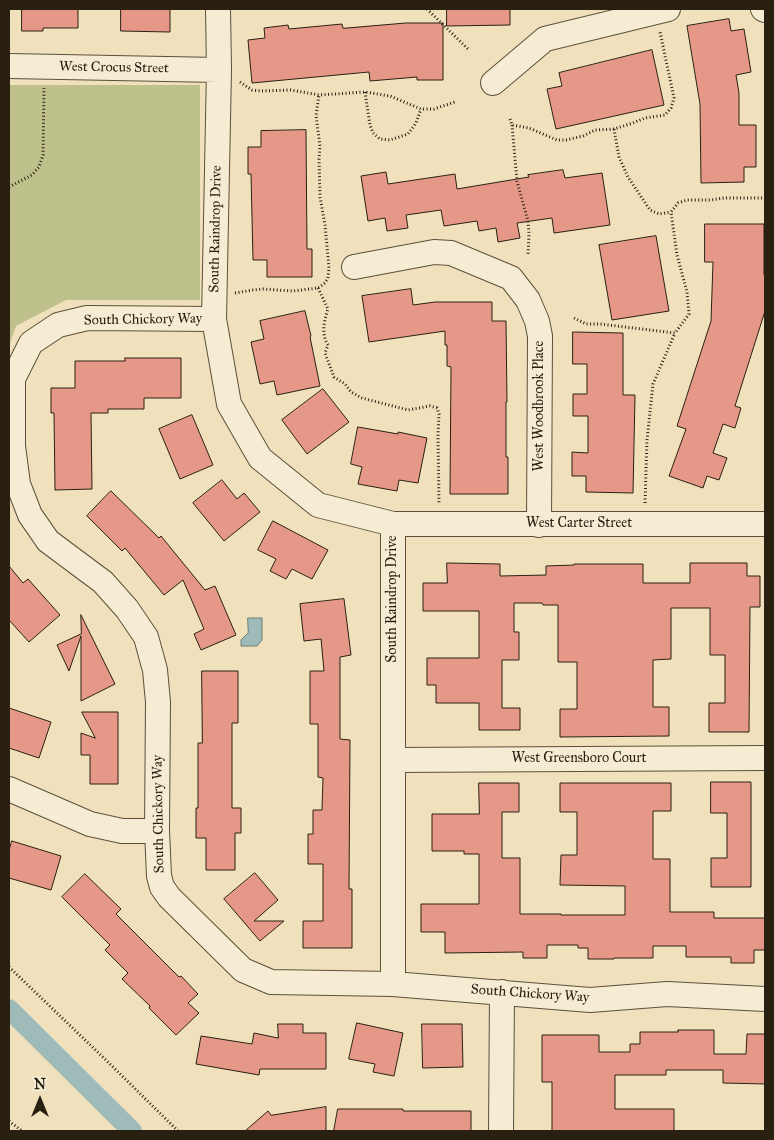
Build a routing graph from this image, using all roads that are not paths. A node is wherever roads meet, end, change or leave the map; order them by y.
1 (218, 9) edge
2 (668, 9) edge
3 (9, 66) edge
4 (219, 70) junction
5 (493, 83) dead end
6 (354, 267) dead end
7 (214, 319) junction
8 (11, 446) edge
9 (393, 524) junction
10 (765, 524) edge
11 (539, 525) junction
12 (765, 758) edge
13 (393, 760) junction
14 (9, 789) edge
15 (157, 831) junction
16 (393, 984) junction
17 (502, 992) junction
18 (765, 999) edge
19 (500, 1131) edge

1 - 4 street, South Raindrop Drive
2 - 5 street
3 - 4 street, West Crocus Street
4 - 7 street, South Raindrop Drive
6 - 11 street, West Woodbrook Place
7 - 8 street, South Chickory Way
7 - 9 street, South Raindrop Drive
8 - 15 street, South Chickory Way
9 - 11 street, West Carter Street
9 - 13 street, South Raindrop Drive
10 - 11 street, West Carter Street
12 - 13 street, West Greensboro Court
13 - 16 street, South Raindrop Drive
14 - 15 street
15 - 16 street, South Chickory Way
16 - 17 street, South Chickory Way
17 - 18 street, South Chickory Way
17 - 19 street

